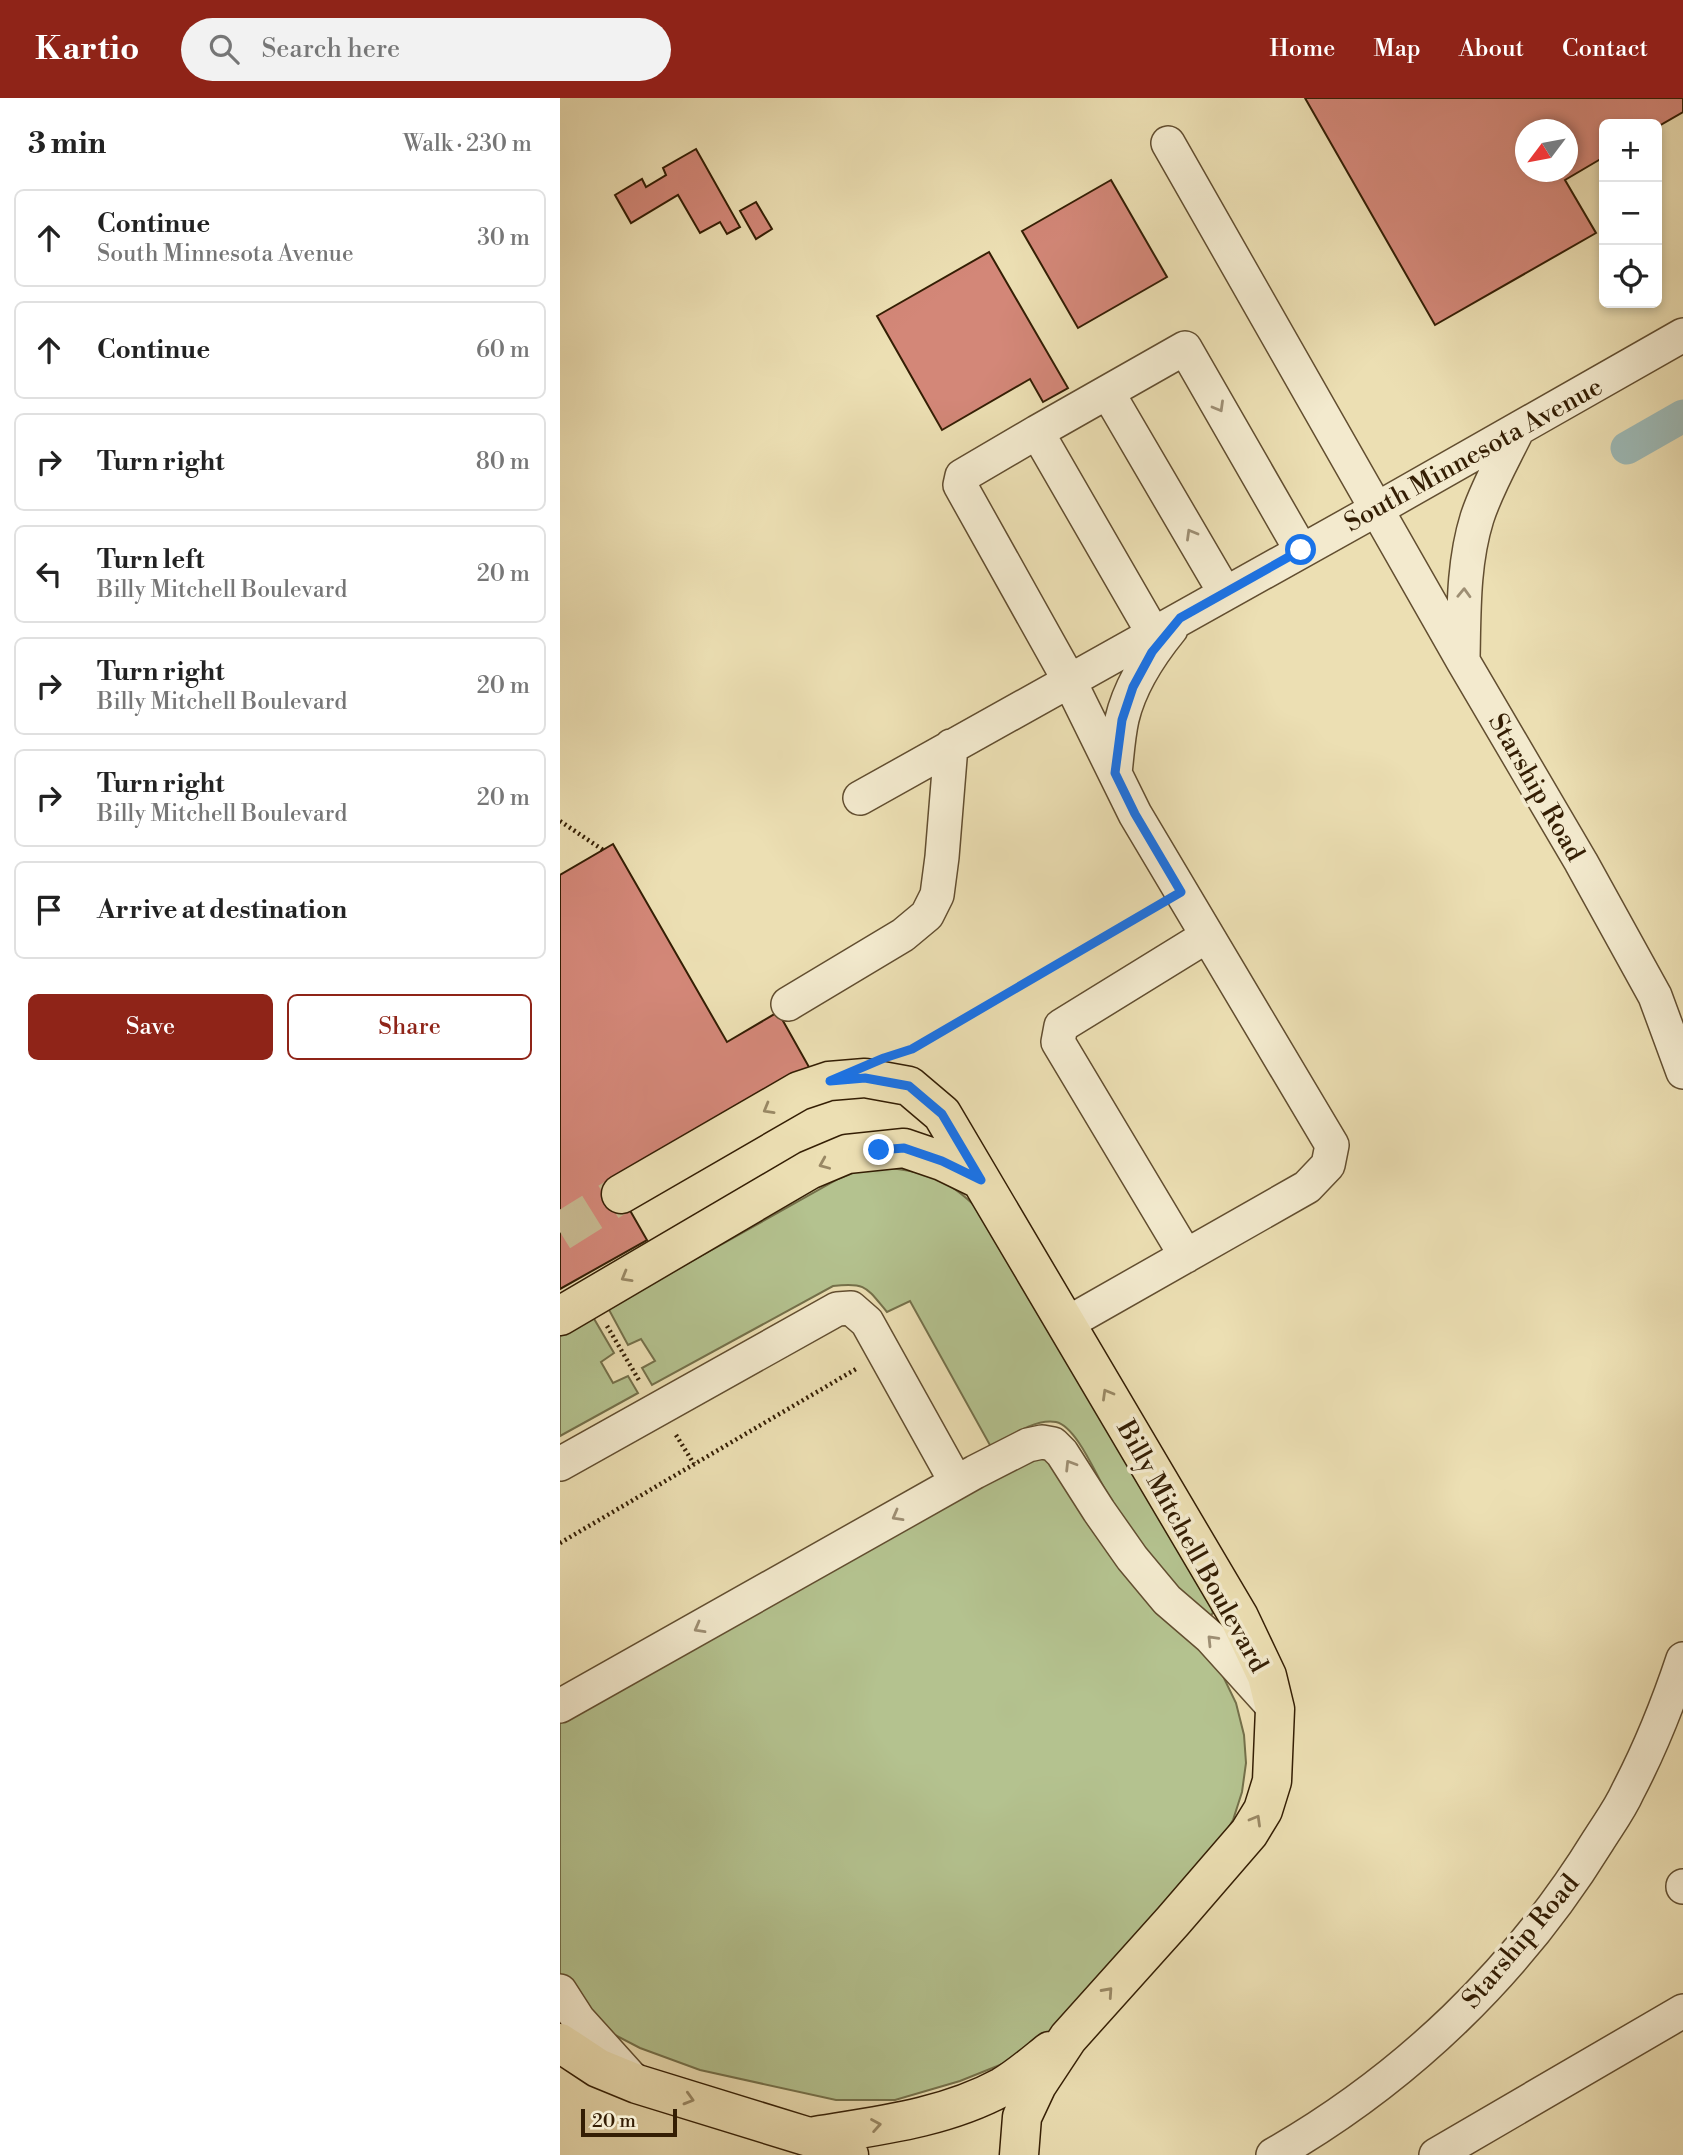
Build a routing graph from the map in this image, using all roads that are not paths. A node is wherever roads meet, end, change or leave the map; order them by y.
1 (1168, 144) dead end
2 (1683, 335) edge
3 (1108, 393) junction
4 (1518, 429) junction
5 (1037, 432) junction
6 (1377, 509) junction
7 (1301, 550) junction
8 (1225, 593) junction
9 (1166, 626) junction
10 (1463, 661) junction
11 (1069, 680) junction
12 (951, 746) junction
13 (1115, 773) junction
14 (860, 798) dead end
15 (1207, 936) junction
16 (788, 1004) dead end
17 (1683, 1072) edge
18 (981, 1180) junction
19 (621, 1194) tunnel mouth
20 (1186, 1255) junction
21 (560, 1316) edge
22 (1066, 1324) junction
23 (560, 1464) edge
24 (956, 1482) junction
25 (1683, 1659) edge
26 (560, 1706) edge
27 (1275, 1709) junction
28 (560, 1991) edge
29 (1683, 2011) edge
30 (1068, 2038) junction
31 (560, 2043) edge
32 (637, 2084) junction
33 (809, 2137) junction
34 (849, 2155) edge
35 (1019, 2155) edge
36 (1273, 2155) edge
37 (1436, 2155) edge

1 - 6 street, Starship Road
2 - 4 street, South Minnesota Avenue
3 - 5 street
3 -> 7 street
8 -> 3 street
4 - 6 street, South Minnesota Avenue
10 -> 4 street
5 - 9 street
5 - 11 street
6 - 7 street, South Minnesota Avenue
6 - 10 street, Starship Road
7 - 8 street, South Minnesota Avenue
8 - 9 street, South Minnesota Avenue
9 - 11 street, South Minnesota Avenue
9 - 13 street
10 - 17 street, Starship Road
11 - 12 street, South Minnesota Avenue
11 - 13 street
12 - 14 street, South Minnesota Avenue
12 - 16 street
13 - 15 street
15 - 20 street
15 - 20 street
18 -> 19 main road, Billy Mitchell Boulevard
18 -> 21 main road
18 - 22 main road, Billy Mitchell Boulevard
20 - 22 street
27 -> 22 main road, Billy Mitchell Boulevard
23 - 24 street
24 -> 26 street
27 -> 24 street
25 - 36 street, Starship Road
30 -> 27 main road, Billy Mitchell Boulevard
28 - 32 street
29 - 37 street
33 -> 30 main road
30 - 35 main road, Billy Mitchell Boulevard
31 - 32 main road
32 -> 33 main road
33 - 34 main road

